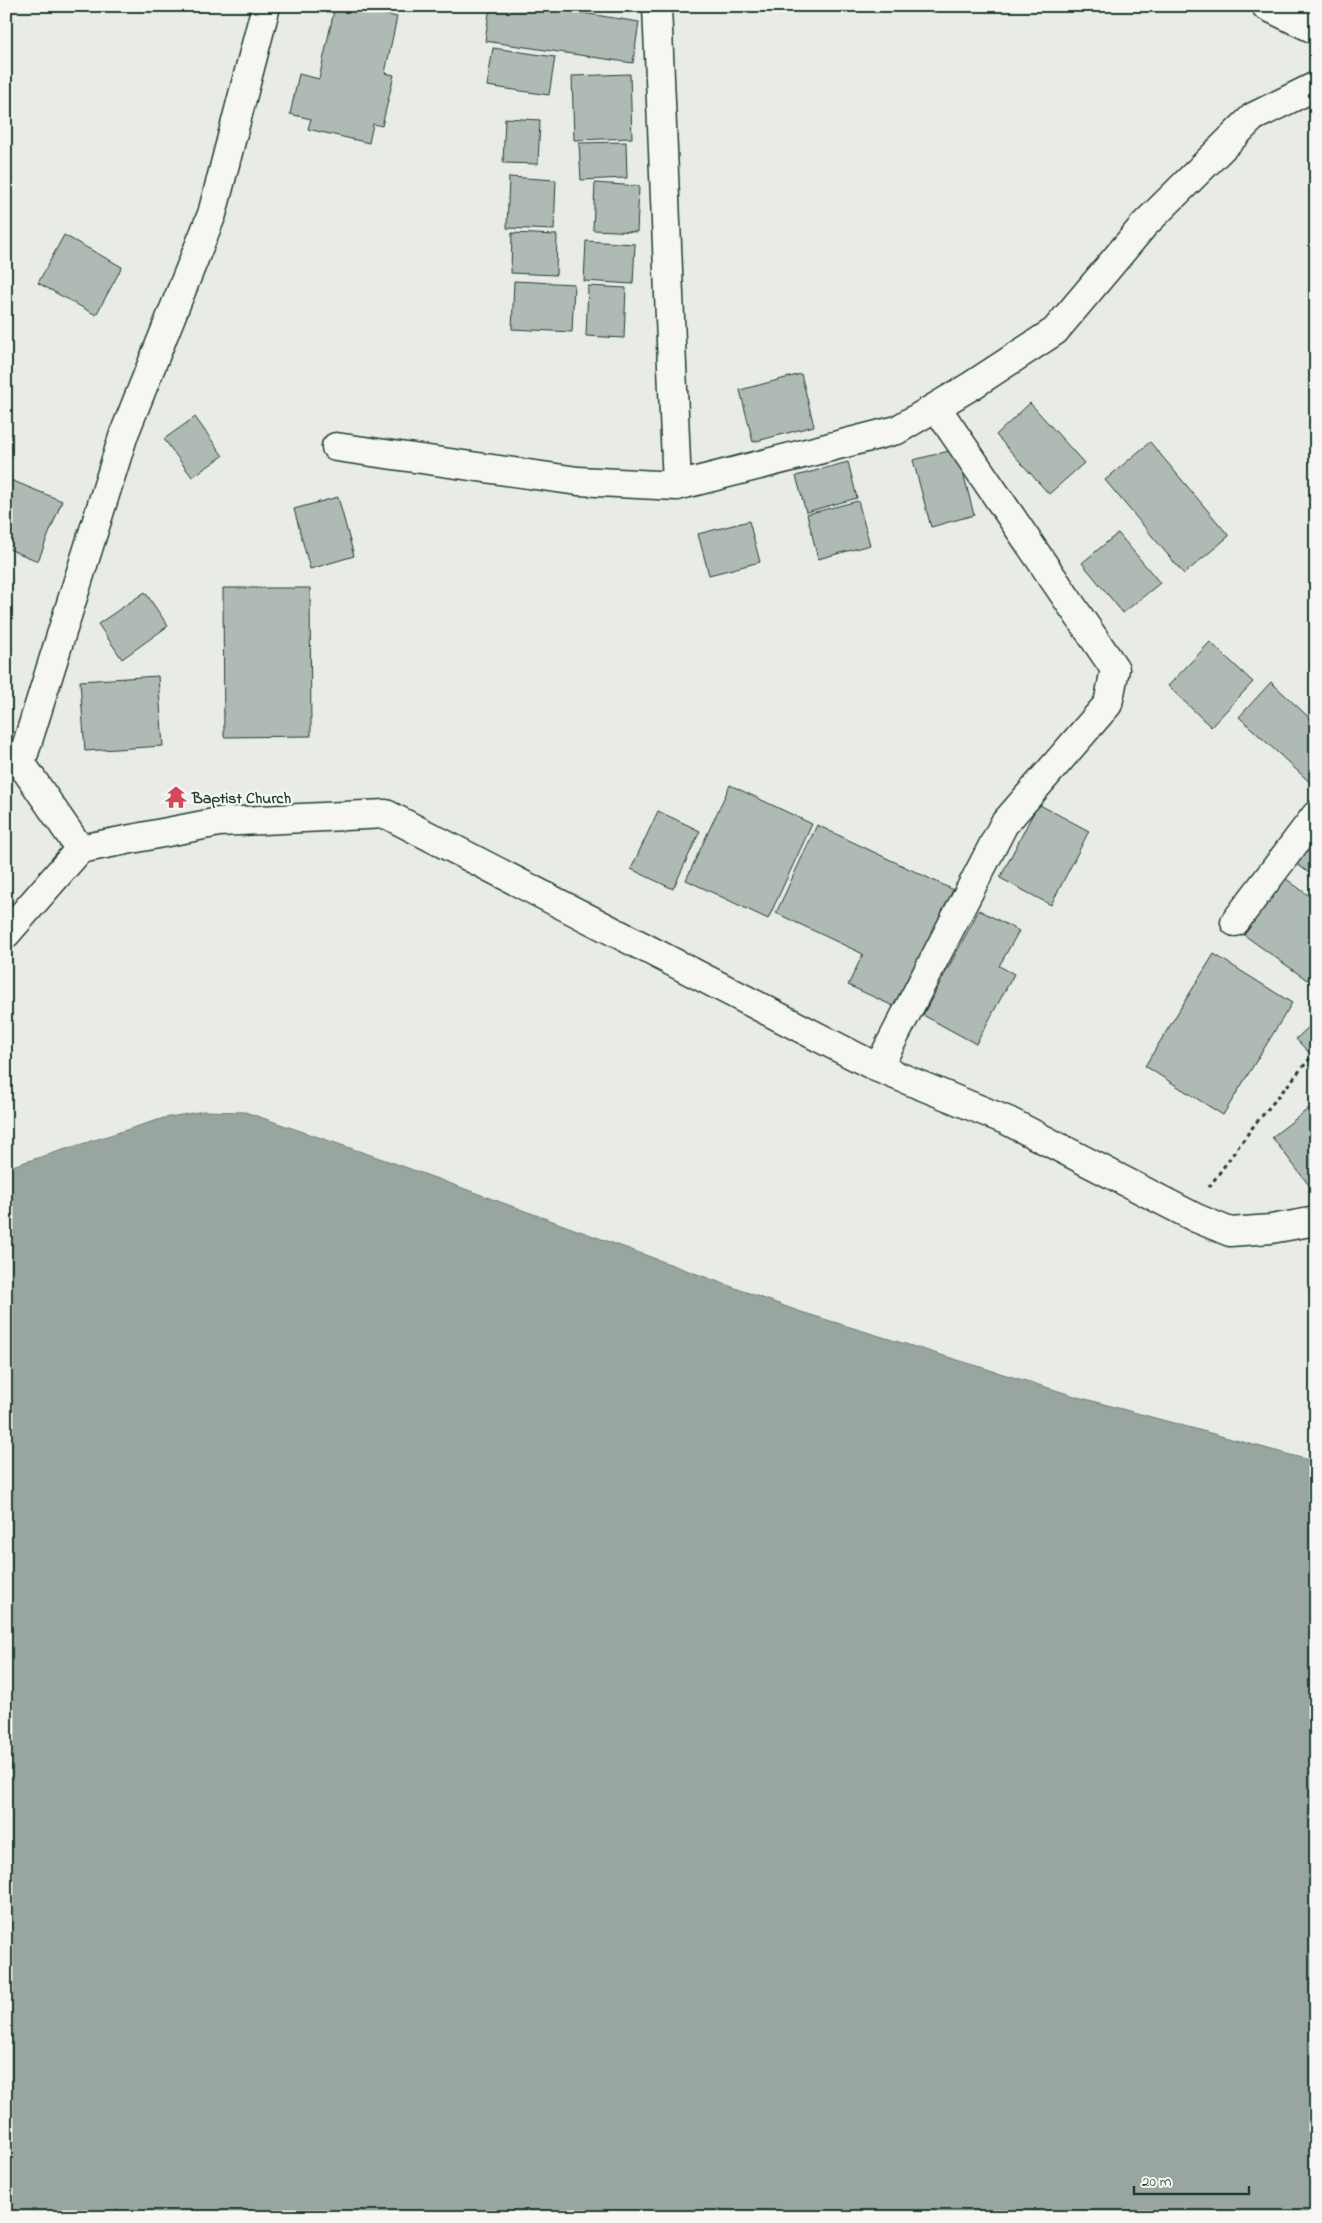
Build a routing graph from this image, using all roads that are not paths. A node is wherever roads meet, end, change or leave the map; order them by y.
1 (266, 6) edge
2 (657, 6) edge
3 (1266, 6) edge
4 (1316, 30) edge
5 (1316, 86) edge
6 (936, 407) junction
7 (336, 447) dead end
8 (678, 486) junction
9 (1316, 815) edge
10 (80, 849) junction
11 (1235, 922) dead end
12 (6, 934) edge
13 (878, 1068) junction
14 (1316, 1221) edge

1 - 10 street
2 - 8 street
3 - 4 street
5 - 6 street
6 - 8 street
6 - 13 street
7 - 8 street
9 - 11 street
10 - 12 street
10 - 13 street
13 - 14 street

